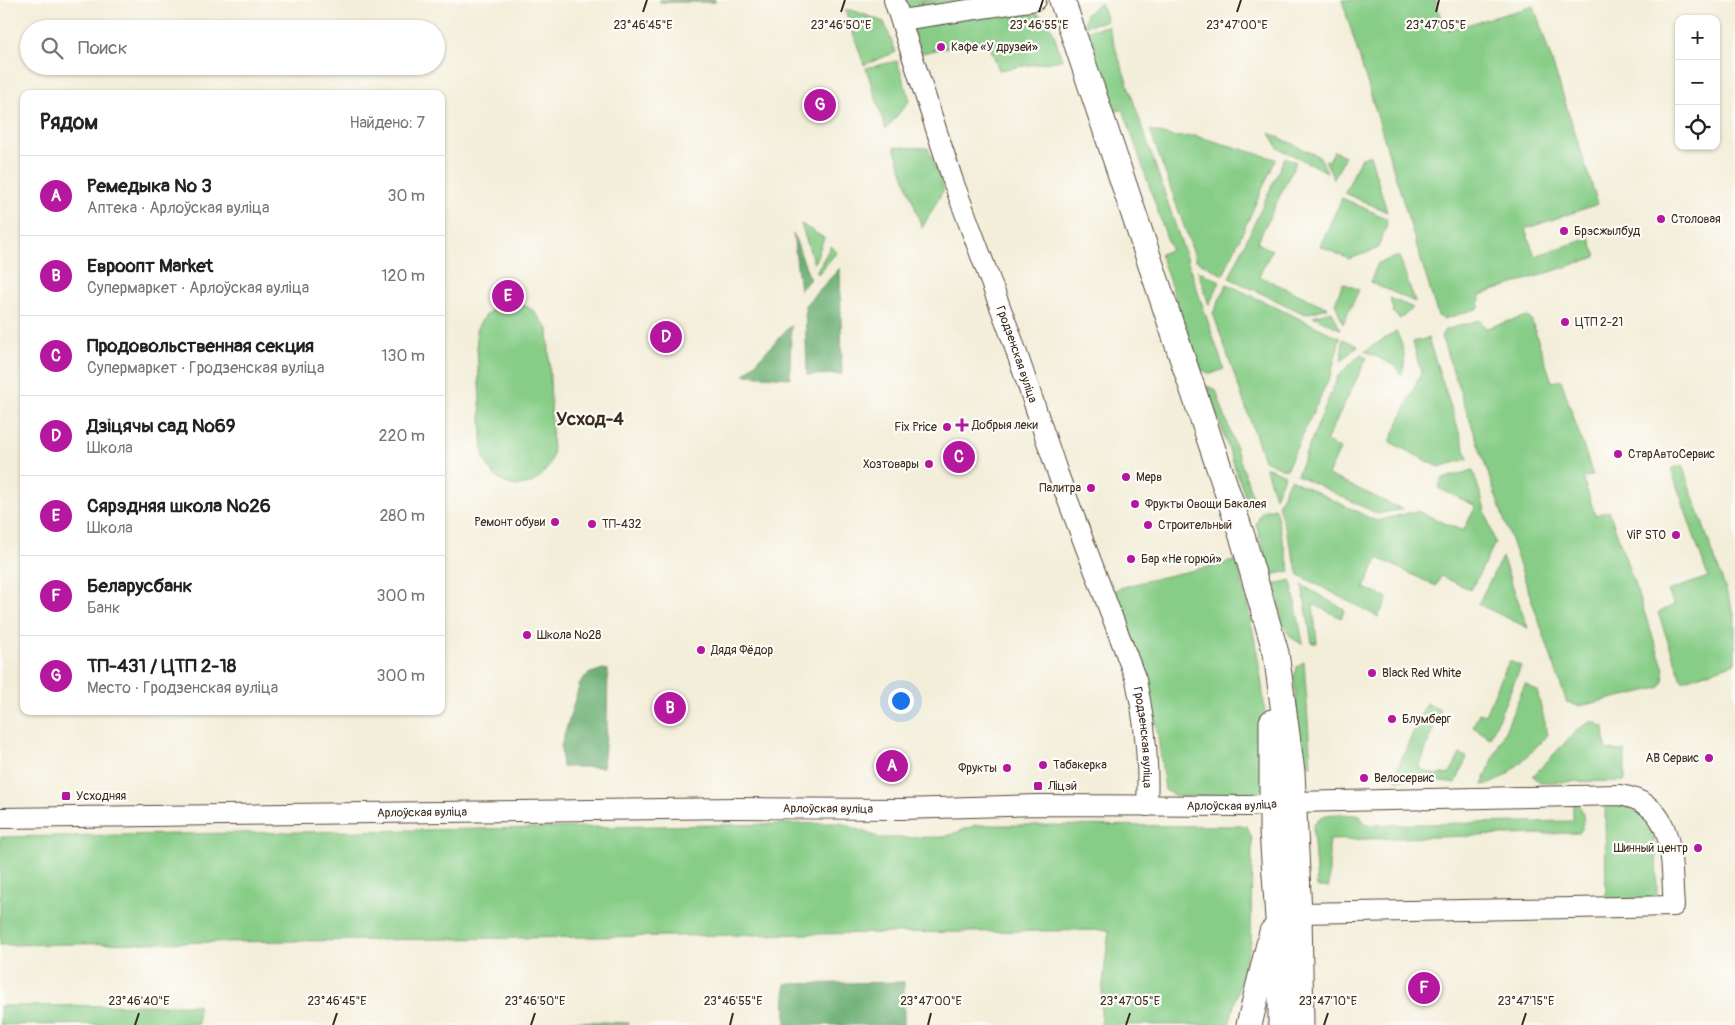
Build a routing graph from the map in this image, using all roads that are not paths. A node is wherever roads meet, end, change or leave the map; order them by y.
1 (894, 0) edge
2 (1036, 0) edge
3 (1062, 0) edge
4 (901, 20) junction
5 (1283, 803) junction
6 (1148, 806) junction
7 (0, 818) edge
8 (1288, 910) junction
9 (1249, 1025) edge
10 (1281, 1025) edge
11 (1301, 1025) edge

1 - 4 street, Гродзенская вуліца
2 - 4 street
3 - 5 main road
4 - 6 street, Гродзенская вуліца
5 - 6 street, Арлоўская вуліца
5 - 8 main road
5 - 8 street, Арлоўская вуліца
6 - 7 street, Арлоўская вуліца
8 - 9 main road
8 - 10 main road
8 - 11 main road

